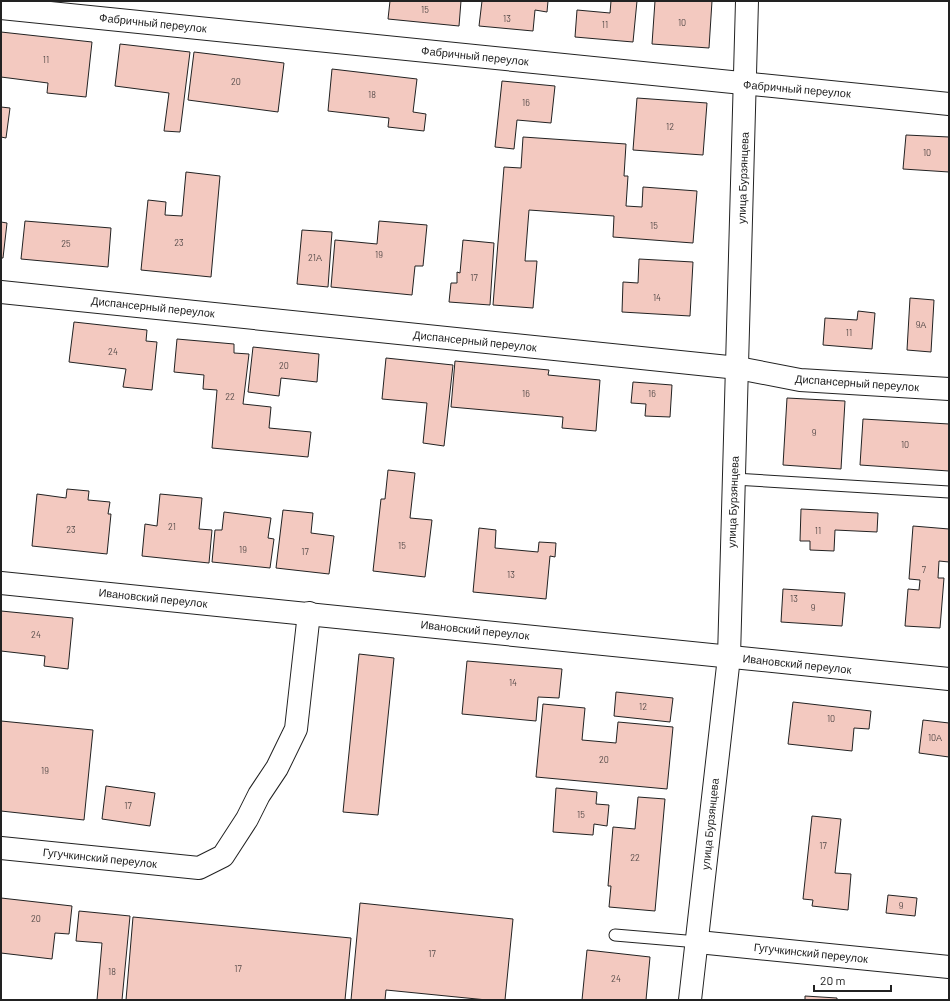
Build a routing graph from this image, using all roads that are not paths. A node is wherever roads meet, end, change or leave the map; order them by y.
1 (747, 1) edge
2 (1, 8) edge
3 (746, 84) junction
4 (949, 104) edge
5 (1, 292) edge
6 (738, 368) junction
7 (949, 389) edge
8 (734, 479) junction
9 (949, 492) edge
10 (1, 583) edge
11 (309, 613) junction
12 (729, 657) junction
13 (949, 679) edge
14 (1, 848) edge
15 (615, 935) dead end
16 (698, 942) junction
17 (949, 967) edge
18 (690, 1000) edge

1 - 3 street, улица Бурзянцева
2 - 3 street, Фабричный переулок
3 - 4 street, Фабричный переулок
3 - 6 street, улица Бурзянцева
5 - 6 street, Диспансерный переулок
6 - 7 street, Диспансерный переулок
6 - 8 street, улица Бурзянцева
8 - 9 lane
8 - 12 street, улица Бурзянцева
10 - 11 street, Ивановский переулок
11 - 12 street, Ивановский переулок
11 - 14 street, Гугучкинский переулок
12 - 13 street, Ивановский переулок
12 - 16 street, улица Бурзянцева
15 - 16 lane
16 - 17 street, Гугучкинский переулок
16 - 18 street, улица Бурзянцева

